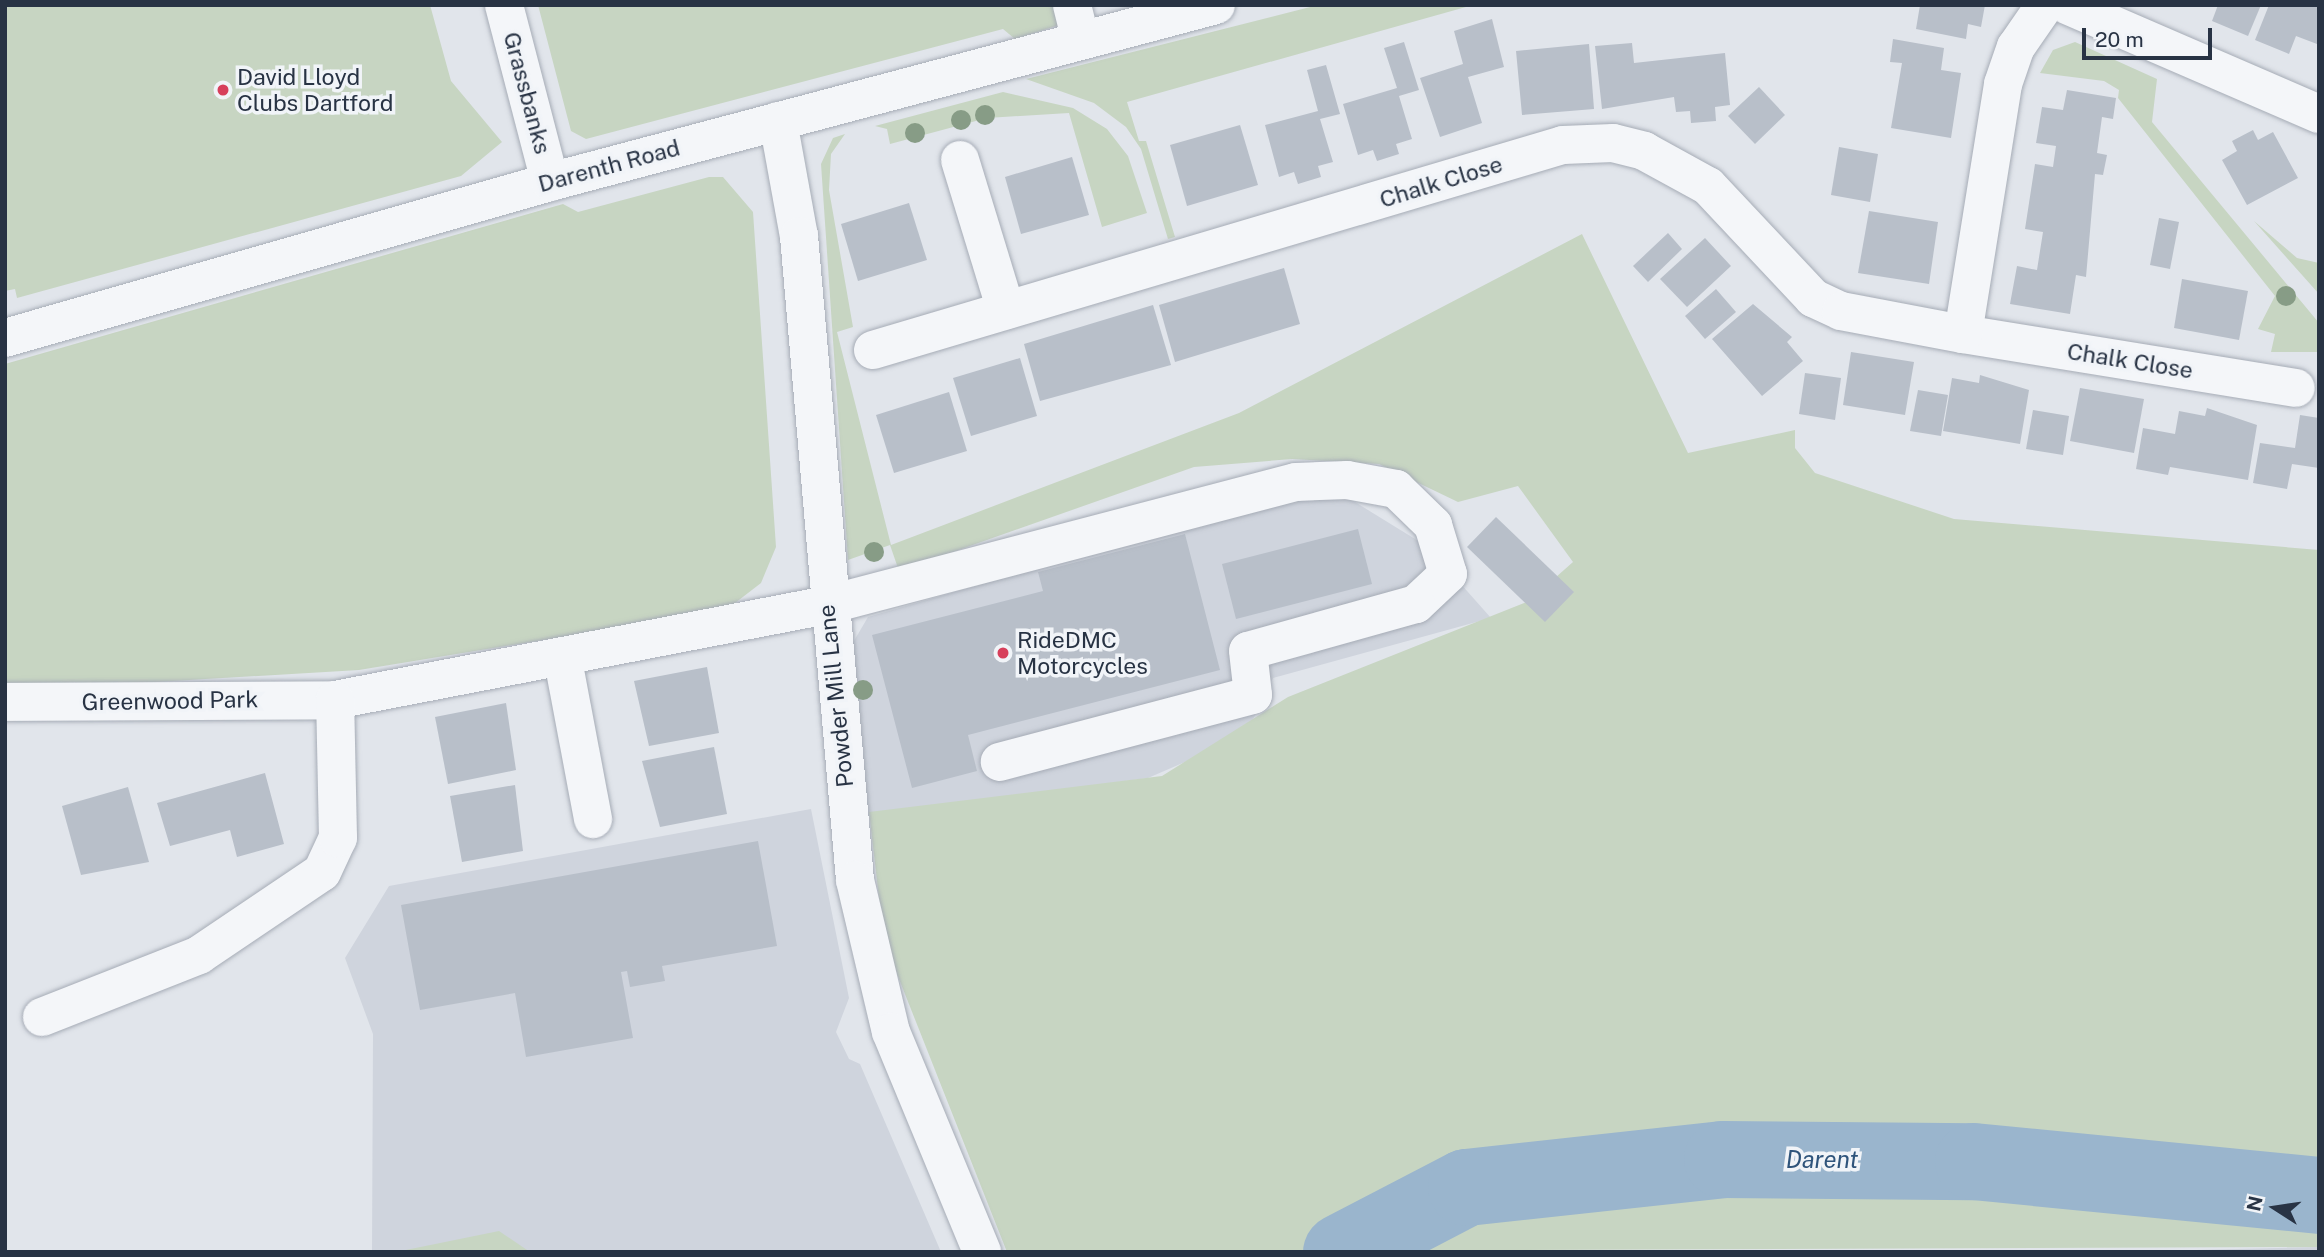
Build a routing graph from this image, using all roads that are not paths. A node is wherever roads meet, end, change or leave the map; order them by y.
1 (504, 5) edge
2 (1216, 5) edge
3 (2045, 5) edge
4 (2067, 5) edge
5 (1076, 22) edge
6 (2319, 114) edge
7 (778, 121) junction
8 (960, 160) dead end
9 (550, 182) junction
10 (1006, 310) junction
11 (1963, 334) junction
12 (5, 338) edge
13 (873, 350) dead end
14 (2296, 388) dead end
15 (827, 605) junction
16 (563, 660) junction
17 (335, 700) junction
18 (5, 702) edge
19 (1000, 762) dead end
20 (593, 819) dead end
21 (42, 1017) dead end
22 (982, 1252) edge

1 - 9 street, Grassbanks
2 - 5 street, Darenth Road
3 - 11 street
4 - 6 street
5 - 7 street, Darenth Road
7 - 9 street, Darenth Road
7 - 15 street, Powder Mill Lane
8 - 10 street
9 - 12 street, Darenth Road
10 - 11 street, Chalk Close
10 - 13 street, Chalk Close
11 - 14 street, Chalk Close
15 - 16 street, Greenwood Park
15 - 19 street, Greenwood Park
15 - 22 street, Powder Mill Lane
16 - 17 street, Greenwood Park
16 - 20 street
17 - 18 street, Greenwood Park
17 - 21 street

